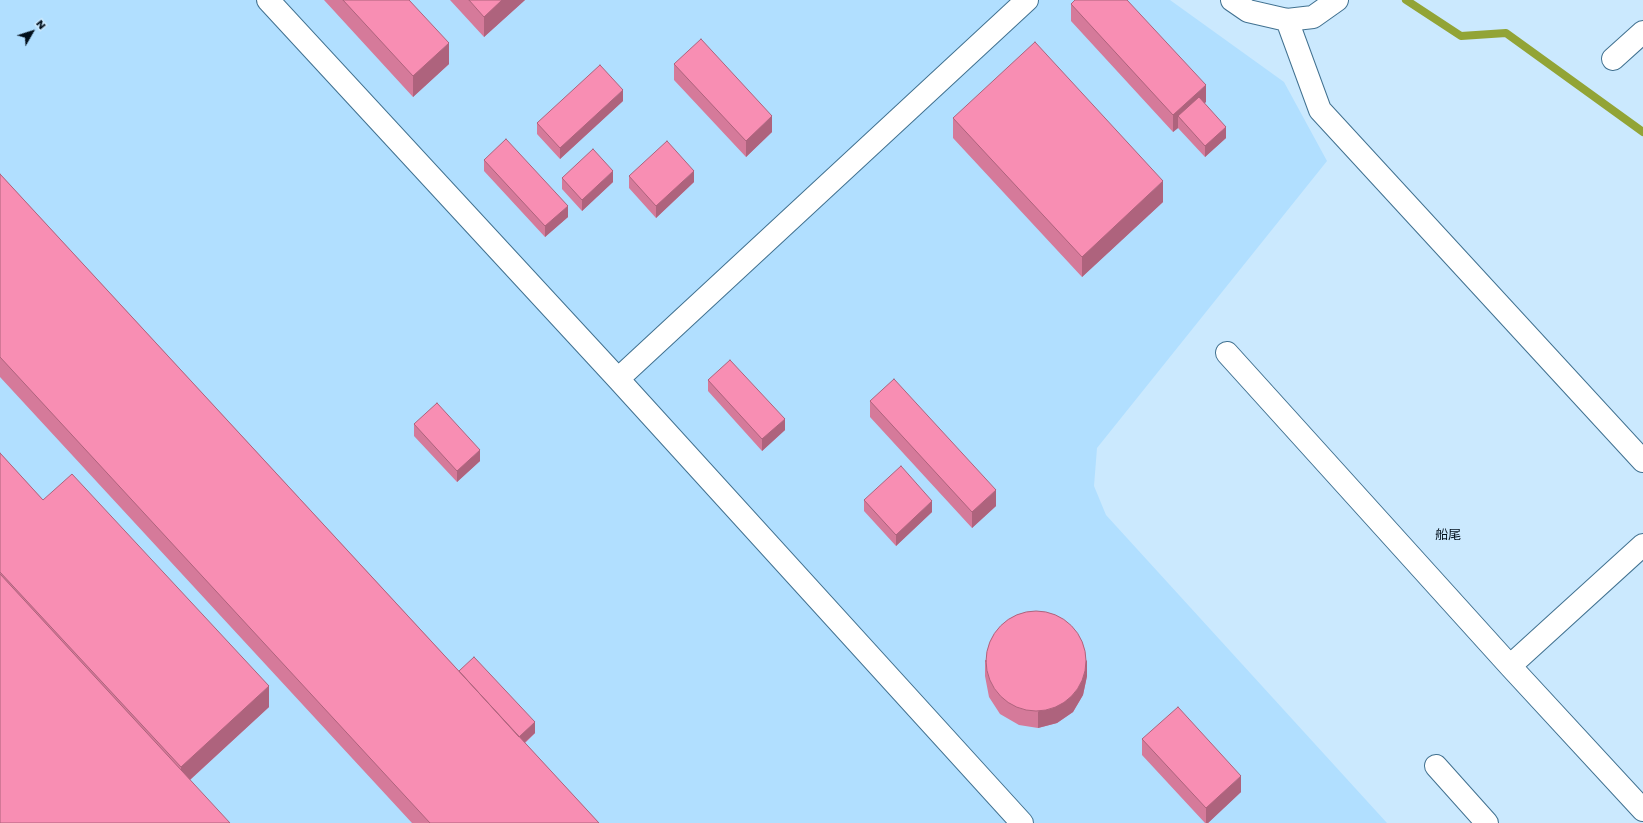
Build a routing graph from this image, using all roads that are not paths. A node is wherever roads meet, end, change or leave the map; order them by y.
1 (268, 0) edge
2 (1027, 0) edge
3 (1232, 0) edge
4 (1337, 0) edge
5 (1287, 20) junction
6 (1643, 32) edge
7 (1613, 59) dead end
8 (1227, 353) dead end
9 (618, 379) junction
10 (1643, 461) edge
11 (1643, 545) edge
12 (1510, 666) junction
13 (1436, 766) dead end
14 (1643, 810) edge
15 (1022, 823) edge
16 (1487, 823) edge

1 - 9 street
2 - 9 street
3 - 5 street
4 - 5 street
5 - 10 street
6 - 7 street
8 - 12 street
9 - 15 street
11 - 12 street
12 - 14 street
13 - 16 street

